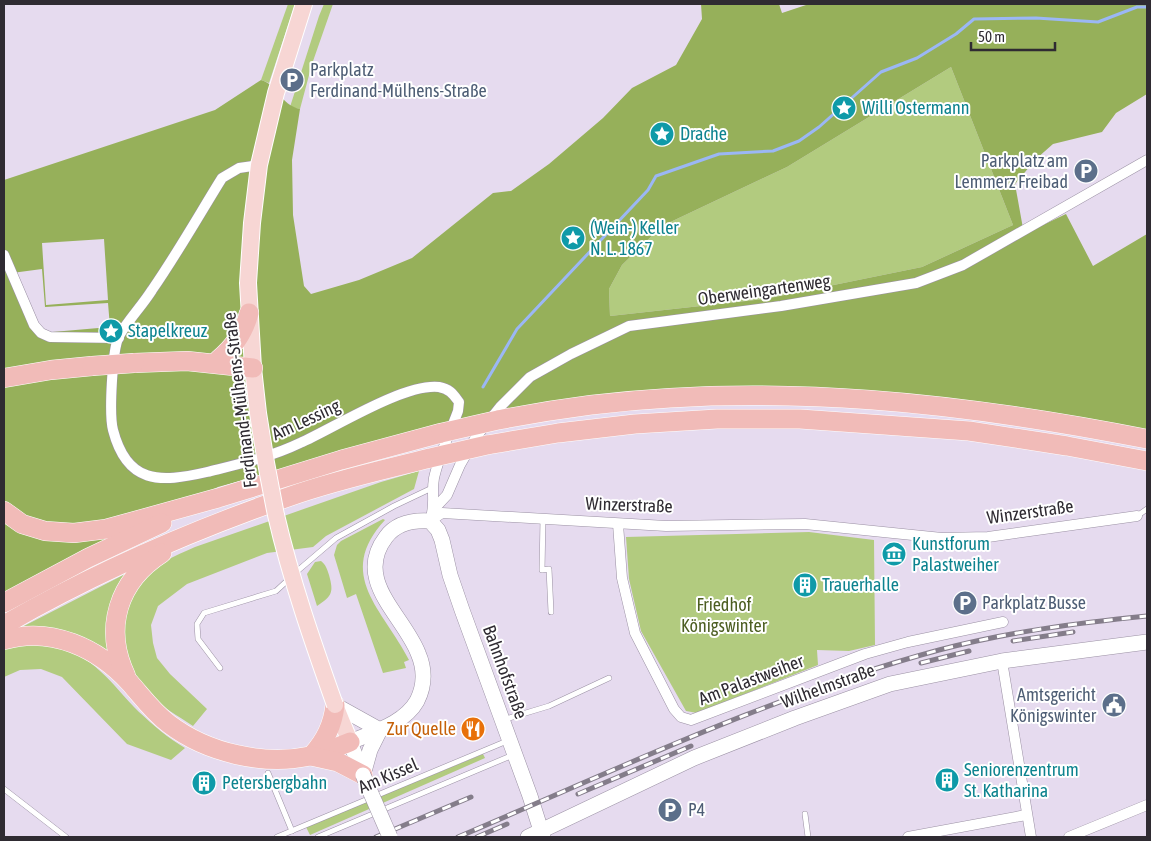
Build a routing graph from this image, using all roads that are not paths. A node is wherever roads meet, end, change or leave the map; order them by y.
1 (304, 4) edge
2 (1147, 160) edge
3 (259, 165) junction
4 (4, 254) edge
5 (249, 313) junction
6 (119, 338) junction
7 (211, 361) junction
8 (253, 368) junction
9 (34, 373) junction
10 (4, 378) edge
11 (4, 393) edge
12 (1147, 439) edge
13 (1147, 461) edge
14 (432, 488) junction
15 (218, 498) junction
16 (1147, 508) edge
17 (4, 511) edge
18 (433, 514) junction
19 (1137, 516) joint
20 (543, 519) junction
21 (618, 524) junction
22 (195, 532) junction
23 (4, 603) edge
24 (551, 612) dead end
25 (1003, 622) dead end
26 (4, 625) edge
27 (4, 640) edge
28 (1147, 642) edge
29 (1002, 661) junction
30 (220, 668) dead end
31 (609, 678) dead end
32 (130, 684) junction
33 (335, 705) junction
34 (502, 720) junction
35 (380, 730) junction
36 (510, 740) junction
37 (350, 742) junction
38 (515, 754) junction
39 (311, 756) junction
40 (268, 773) dead end
41 (363, 776) junction
42 (4, 790) edge
43 (1147, 804) edge
44 (805, 814) dead end
45 (1026, 815) junction
46 (292, 831) junction
47 (538, 833) edge
48 (66, 837) edge
49 (277, 837) edge
50 (318, 837) edge
51 (390, 837) edge
52 (808, 837) edge
53 (908, 837) edge
54 (1031, 837) edge
55 (1069, 837) edge

1 - 3 main road, Ferdinand-Mülhens-Straße
2 - 18 street, Oberweingartenweg
3 - 5 main road, Ferdinand-Mülhens-Straße
3 - 6 street, Am Lessing
4 - 6 street
5 - 7 highway
5 - 8 main road, Ferdinand-Mülhens-Straße
6 - 14 street, Am Lessing
7 - 8 highway
7 - 9 highway, bridge
8 - 33 main road, Ferdinand-Mülhens-Straße, bridge
9 - 10 highway
9 - 11 highway
12 - 15 highway, bridge
13 - 22 highway, bridge
14 - 18 street, Am Lessing
14 - 30 lane
15 - 17 highway
15 - 23 highway
16 - 19 lane
18 - 20 street, Winzerstraße
18 - 34 street, Bahnhofstraße
18 - 35 street, Winzerstraße
19 - 21 street, Winzerstraße
20 - 21 street, Winzerstraße
20 - 24 lane
21 - 25 street, Am Palastweiher
22 - 26 highway
22 - 32 highway
27 - 32 highway
28 - 29 street, Wilhelmstraße
29 - 45 street
29 - 47 street, Wilhelmstraße
31 - 34 lane
32 - 39 highway
33 - 35 street
33 - 37 main road, Ferdinand-Mülhens-Straße
33 - 39 highway
34 - 36 street, Bahnhofstraße
35 - 37 street, Winzerstraße
35 - 41 street
36 - 38 street, Bahnhofstraße
36 - 46 lane, Am Kissel
37 - 39 highway
37 - 41 street, Ferdinand-Mülhens-Straße
38 - 47 street, Bahnhofstraße
38 - 50 lane
39 - 41 highway
40 - 46 lane
41 - 51 street, Ferdinand-Mülhens-Straße, bridge
42 - 48 lane
43 - 55 street
44 - 52 lane
45 - 53 street
45 - 54 street
46 - 49 lane, Am Kissel

